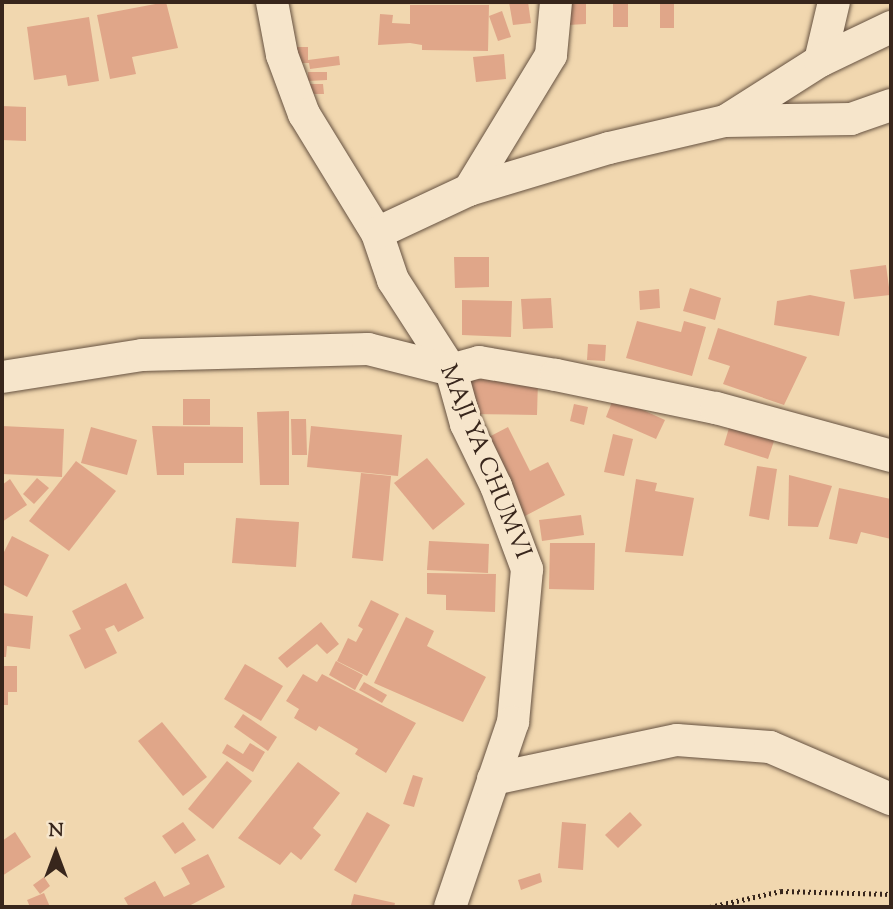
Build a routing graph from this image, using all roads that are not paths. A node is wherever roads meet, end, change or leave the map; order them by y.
1 (272, 2) edge
2 (556, 2) edge
3 (834, 2) edge
4 (891, 27) edge
5 (820, 61) junction
6 (891, 105) edge
7 (725, 121) junction
8 (469, 190) junction
9 (377, 233) junction
10 (451, 370) junction
11 (2, 377) edge
12 (891, 456) edge
13 (494, 779) junction
14 (891, 799) edge
15 (450, 907) edge

1 - 9 street, MAJI YA CHUMVI
2 - 8 street
3 - 5 street
4 - 5 street
5 - 7 street
6 - 7 street
7 - 8 street
8 - 9 street
9 - 10 street, MAJI YA CHUMVI
10 - 11 street
10 - 12 street
10 - 13 street, MAJI YA CHUMVI
13 - 14 street
13 - 15 street, MAJI YA CHUMVI

